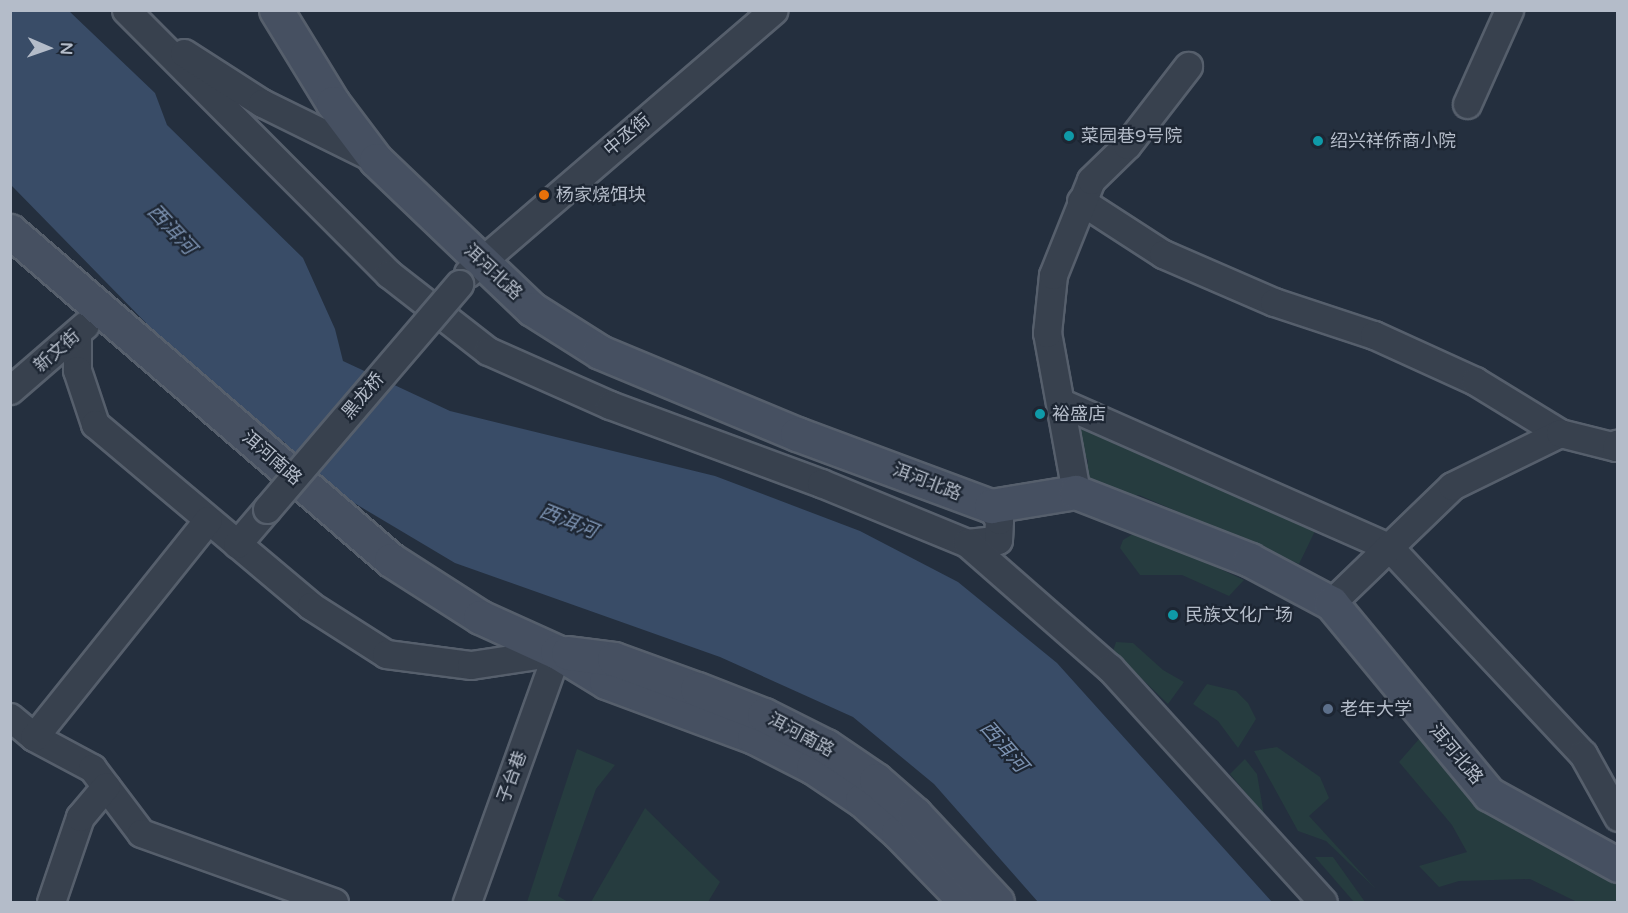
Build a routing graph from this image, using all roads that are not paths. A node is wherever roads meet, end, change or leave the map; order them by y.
1 (126, 10) edge
2 (276, 10) edge
3 (774, 10) edge
4 (1509, 10) edge
5 (156, 39) junction
6 (1188, 66) dead end
7 (1467, 104) dead end
8 (376, 160) junction
9 (1081, 201) junction
10 (10, 231) edge
11 (469, 272) junction
12 (99, 308) junction
13 (78, 334) junction
14 (10, 390) edge
15 (1062, 403) junction
16 (1560, 433) junction
17 (1617, 443) edge
18 (1076, 492) junction
19 (991, 506) junction
20 (208, 520) junction
21 (967, 543) junction
22 (237, 544) junction
23 (1389, 547) junction
24 (1330, 603) junction
25 (557, 652) junction
26 (10, 717) edge
27 (34, 737) junction
28 (106, 786) junction
29 (1617, 817) edge
30 (1617, 865) edge
31 (51, 903) edge
32 (334, 903) edge
33 (467, 903) edge
34 (966, 903) edge
35 (997, 903) edge
36 (1323, 903) edge

1 - 5 street
2 - 8 main road, 洱河北路
3 - 11 street, 中丞街
4 - 7 street
5 - 8 street
5 - 21 street
6 - 9 street
8 - 11 main road, 洱河北路
9 - 15 street
9 - 16 street
10 - 12 main road, 洱河南路
11 - 19 main road, 洱河北路
11 - 22 street, 黑龙桥, bridge
12 - 13 street, 新文街
12 - 25 main road, 洱河南路
13 - 14 street, 新文街
13 - 20 street
15 - 18 street
15 - 23 street
16 - 17 street
16 - 23 street
18 - 19 main road, 洱河北路
18 - 24 main road, 洱河北路
19 - 21 street
20 - 22 street
20 - 27 street
21 - 36 street
22 - 25 street
23 - 24 street
23 - 29 street
24 - 30 main road, 洱河北路
25 - 33 street, 子台巷
25 - 34 main road, 洱河南路
25 - 35 main road, 洱河南路
26 - 27 street
27 - 28 street
28 - 31 street
28 - 32 street

